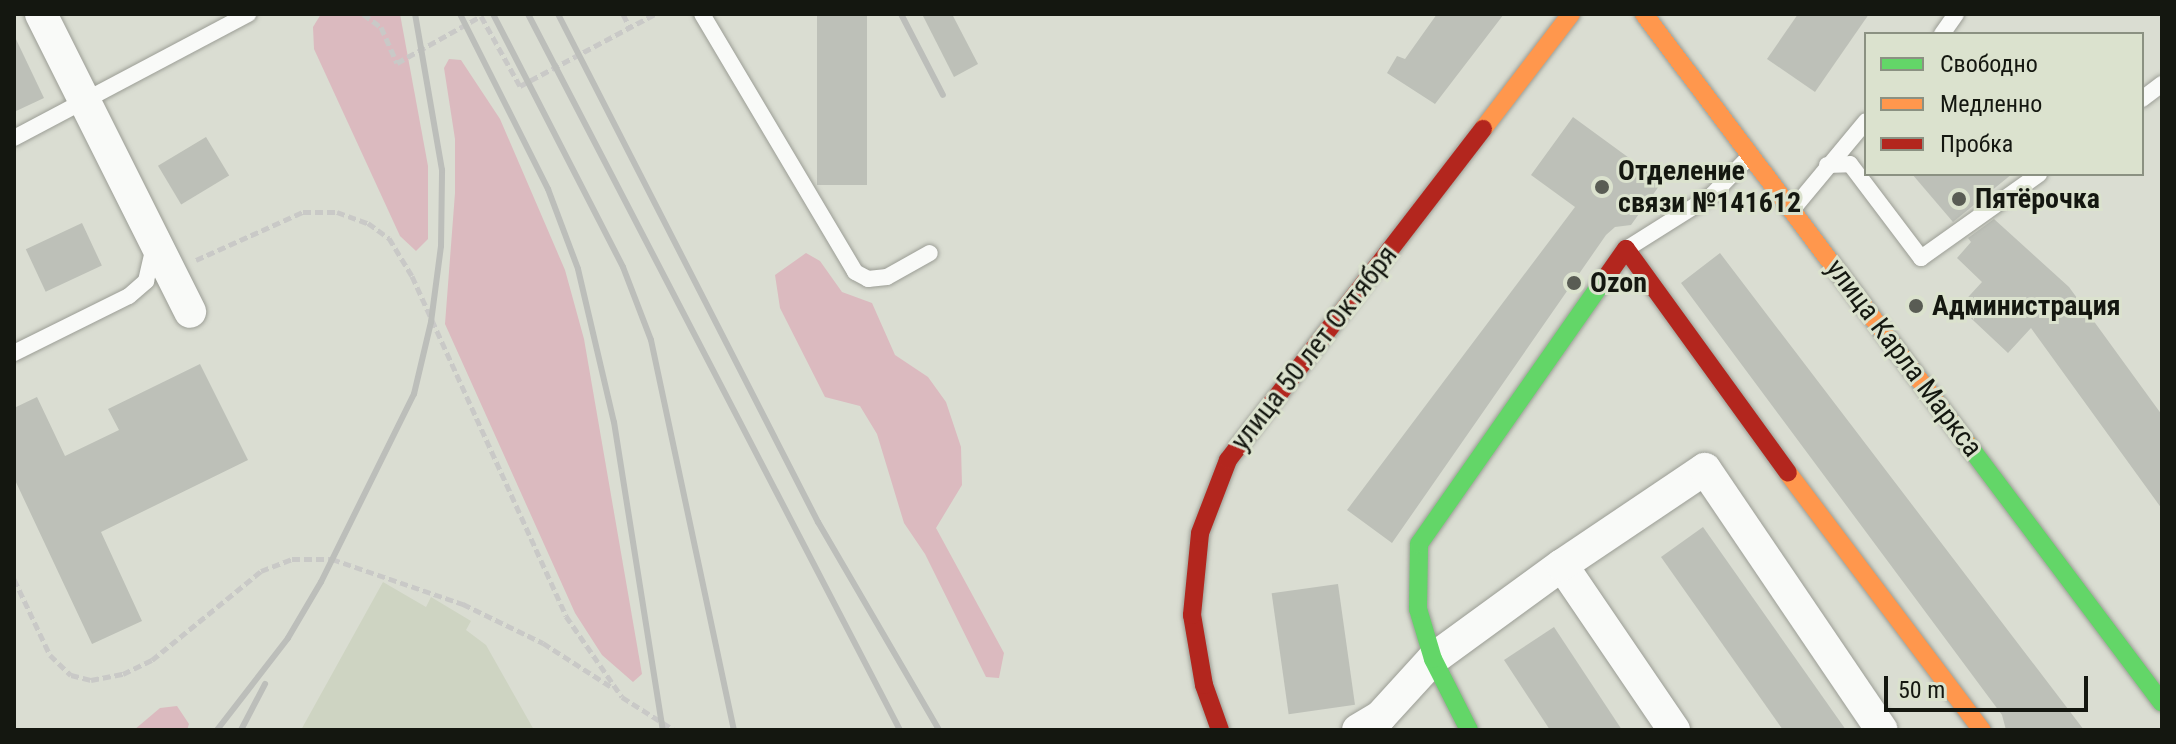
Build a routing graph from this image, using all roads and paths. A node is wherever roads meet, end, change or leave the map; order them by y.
1 (41, 14) edge
2 (248, 14) edge
3 (363, 14) edge
4 (623, 14) edge
5 (655, 14) edge
6 (702, 14) edge
7 (1571, 14) edge
8 (1644, 14) edge
9 (1956, 14) edge
10 (630, 28) junction
11 (1943, 32) edge
12 (2162, 84) edge
13 (2144, 98) edge
14 (85, 102) junction
15 (1864, 123) edge
16 (14, 138) edge
17 (1751, 155) junction
18 (1827, 165) junction
19 (2036, 176) edge
20 (1792, 210) junction
21 (154, 239) junction
22 (1626, 249) junction
23 (930, 253) dead end
24 (170, 273) junction
25 (190, 312) dead end
26 (14, 353) edge
27 (1562, 565) junction
28 (14, 579) edge
29 (1433, 659) junction
30 (617, 691) junction
31 (2162, 703) edge
32 (674, 730) edge
33 (1220, 730) edge
34 (1358, 730) edge
35 (1469, 730) edge
36 (1674, 730) edge
37 (1882, 730) edge
38 (1982, 730) edge

1 - 14 street
2 - 14 lane
3 - 10 path
4 - 10 path
5 - 10 path
6 - 23 lane
7 - 33 street, улица 50 лет Октября
8 - 17 street, улица Карла Маркса
9 - 11 lane
12 - 13 lane
14 - 16 lane
14 - 21 street
15 - 18 lane
17 - 20 street, улица Карла Маркса
17 - 22 lane
18 - 19 lane
18 - 20 lane
20 - 31 street, улица Карла Маркса
21 - 24 street
21 - 26 lane
22 - 29 street
22 - 38 street
24 - 25 street
24 - 30 path
27 - 29 street
27 - 36 street
27 - 37 street
28 - 30 path
29 - 34 street
29 - 35 street
30 - 32 path

